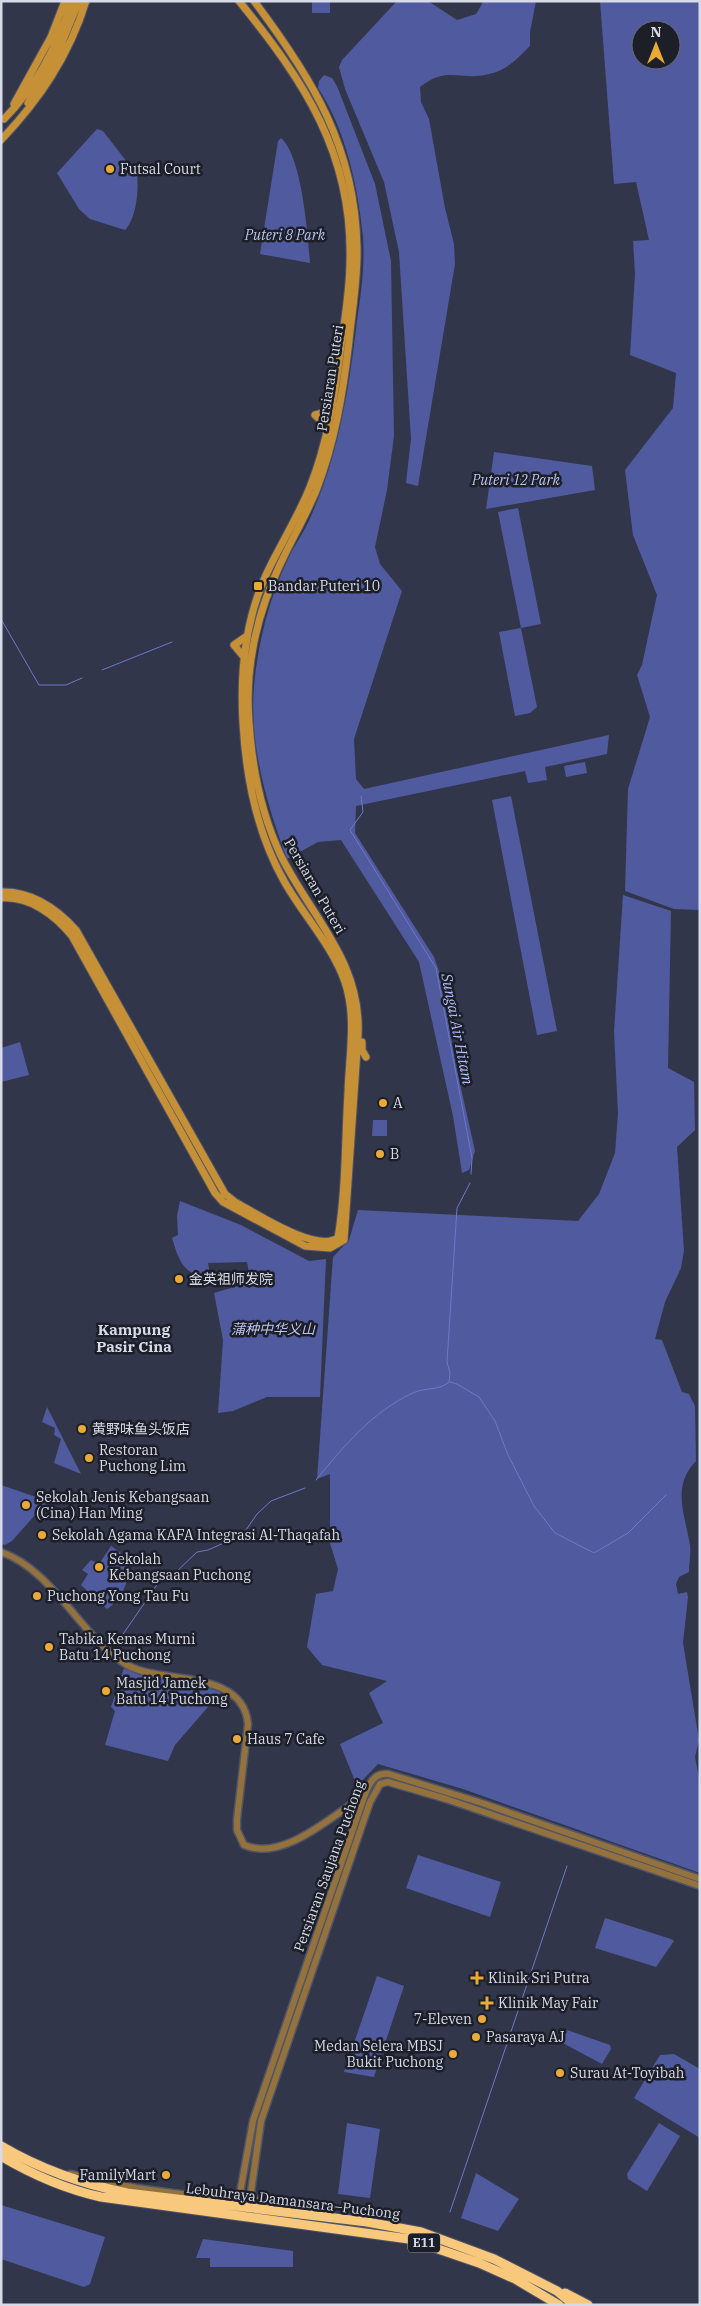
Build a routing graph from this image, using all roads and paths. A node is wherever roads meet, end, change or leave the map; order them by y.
1 (65, 1) edge
2 (72, 1) edge
3 (78, 1) edge
4 (86, 1) edge
5 (255, 2) edge
6 (245, 5) edge
7 (3, 121) edge
8 (4, 138) edge
9 (333, 404) junction
10 (327, 431) junction
11 (257, 630) junction
12 (248, 635) junction
13 (246, 645) junction
14 (248, 656) junction
15 (1, 892) edge
16 (1, 898) edge
17 (359, 1019) junction
18 (366, 1056) dead end
19 (1, 1552) edge
20 (363, 1800) junction
21 (700, 1879) edge
22 (700, 1886) edge
23 (1, 2146) edge
24 (1, 2156) edge
25 (29, 2161) junction
26 (229, 2200) junction
27 (264, 2204) junction
28 (367, 2222) junction
29 (557, 2291) junction
30 (559, 2305) edge
31 (574, 2305) edge
32 (588, 2305) edge

1 - 7 main road
2 - 7 main road
3 - 8 main road
4 - 8 main road
5 - 6 main road
5 - 11 main road, Persiaran Puteri
6 - 9 main road, Persiaran Puteri
9 - 10 main road, Persiaran Puteri
9 - 10 main road
10 - 12 main road, Persiaran Puteri
11 - 13 main road
11 - 14 main road, Persiaran Puteri
12 - 13 main road, Persiaran Puteri
12 - 14 main road
13 - 14 main road, Persiaran Puteri
14 - 15 main road, Persiaran Puteri
14 - 17 main road, Persiaran Puteri
16 - 17 main road, Persiaran Puteri
17 - 18 main road
19 - 20 street
20 - 21 street, Persiaran Saujana Puchong
20 - 26 street, Persiaran Saujana Puchong
22 - 27 street, Persiaran Saujana Puchong
23 - 25 highway, Lebuhraya Damansara–Puchong / E11
24 - 30 highway, Lebuhraya Damansara–Puchong / E11
25 - 26 street
25 - 28 highway, Lebuhraya Damansara–Puchong / E11
26 - 27 street
27 - 28 street
28 - 29 highway, Lebuhraya Damansara–Puchong / E11
29 - 31 highway, Lebuhraya Damansara–Puchong / E11
29 - 32 highway

